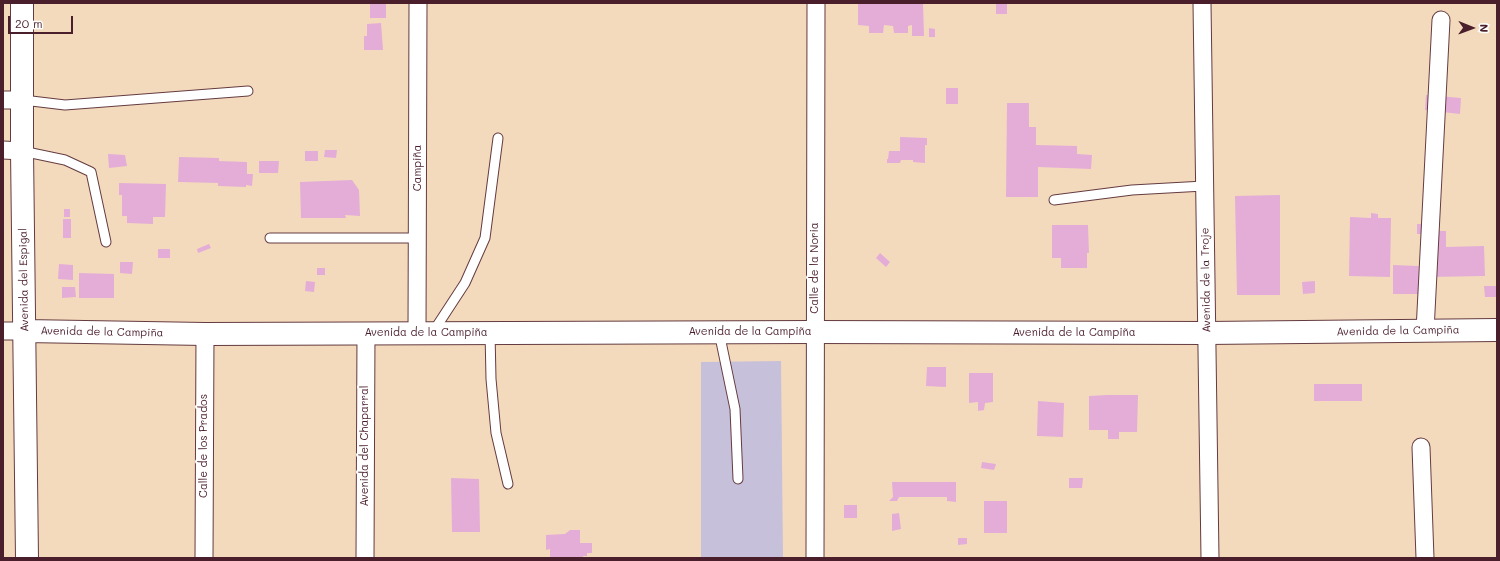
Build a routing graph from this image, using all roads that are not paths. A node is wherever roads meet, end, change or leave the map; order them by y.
1 (22, 3) edge
2 (418, 3) edge
3 (816, 3) edge
4 (1202, 3) edge
5 (1441, 20) dead end
6 (248, 91) dead end
7 (13, 100) edge
8 (498, 138) dead end
9 (13, 151) edge
10 (1204, 186) junction
11 (1054, 200) dead end
12 (270, 238) dead end
13 (418, 238) junction
14 (106, 242) dead end
15 (1497, 330) edge
16 (3, 331) edge
17 (25, 331) junction
18 (1424, 331) junction
19 (425, 332) junction
20 (490, 332) junction
21 (719, 332) junction
22 (814, 332) junction
23 (366, 333) junction
24 (1207, 333) junction
25 (205, 334) junction
26 (1421, 447) dead end
27 (738, 479) dead end
28 (508, 484) dead end
29 (27, 558) edge
30 (204, 558) edge
31 (365, 558) edge
32 (815, 558) edge
33 (1210, 558) edge
34 (1425, 558) edge

1 - 7 street, Avenida del Espigal
2 - 13 street, Campiña
3 - 22 street, Calle de la Noria
4 - 10 street, Avenida de la Troje
5 - 18 street
6 - 7 lane
7 - 9 street, Avenida del Espigal
8 - 19 lane
9 - 14 lane
9 - 17 street, Avenida del Espigal
10 - 11 lane
10 - 24 street, Avenida de la Troje
12 - 13 lane
13 - 19 street, Campiña
15 - 18 street, Avenida de la Campiña
16 - 17 street, Avenida de la Campiña
17 - 25 street, Avenida de la Campiña
17 - 29 street, Avenida del Espigal
18 - 24 street, Avenida de la Campiña
19 - 20 street, Avenida de la Campiña
19 - 23 street, Avenida de la Campiña
20 - 21 street, Avenida de la Campiña
20 - 28 lane
21 - 22 street, Avenida de la Campiña
21 - 27 lane
22 - 24 street, Avenida de la Campiña
22 - 32 street, Calle de la Noria
23 - 25 street, Avenida de la Campiña
23 - 31 street, Avenida del Chaparral
24 - 33 street, Avenida de la Troje
25 - 30 street, Calle de los Prados
26 - 34 street

